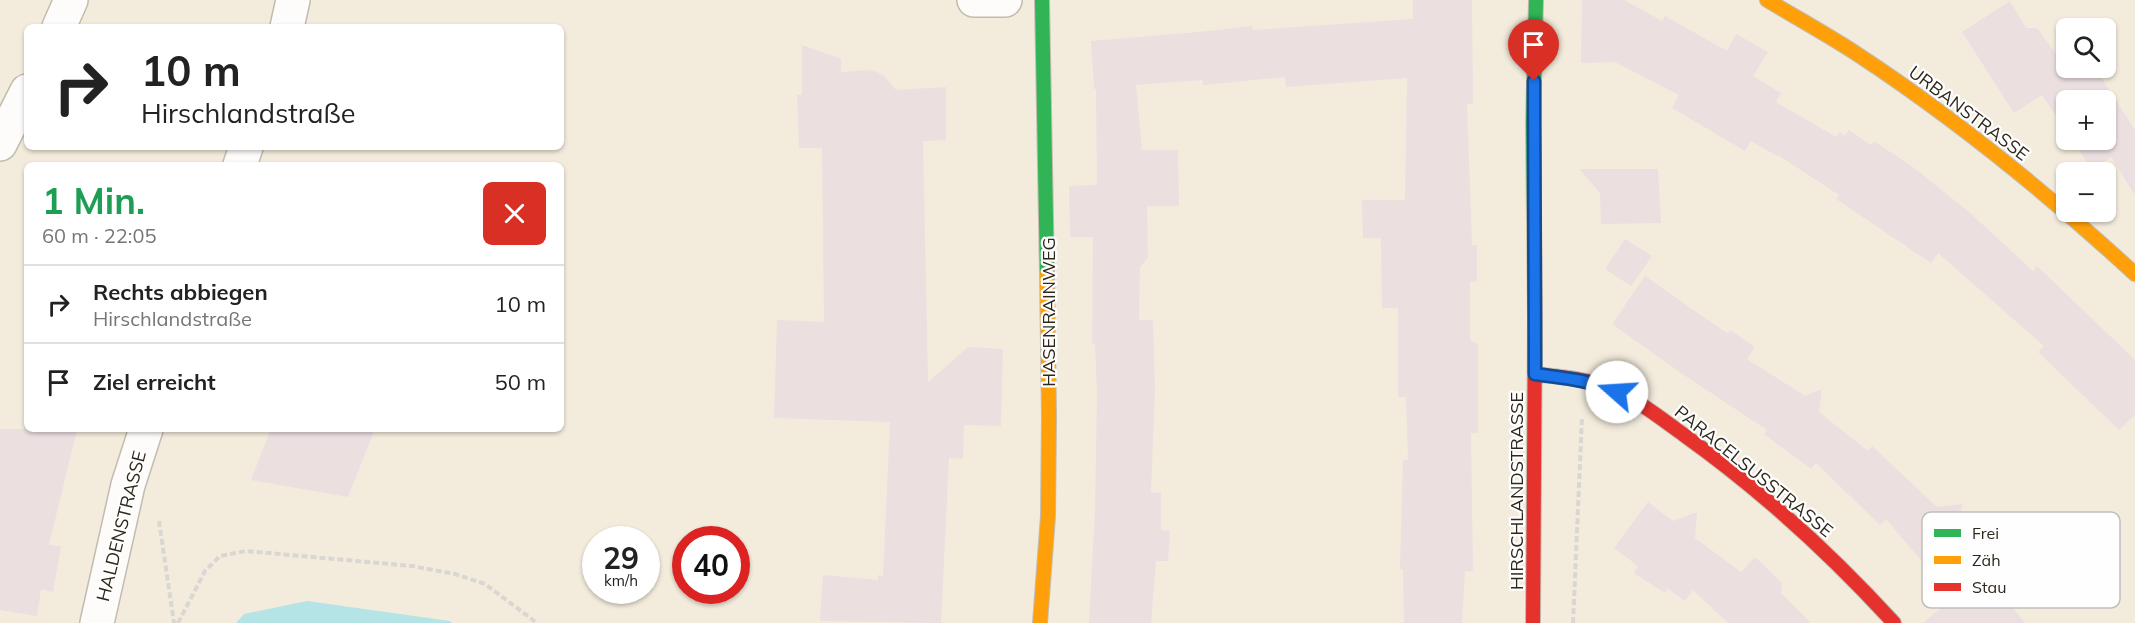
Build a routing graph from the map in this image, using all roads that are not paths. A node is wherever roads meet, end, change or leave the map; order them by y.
1 (71, 0) edge
2 (293, 0) edge
3 (974, 0) edge
4 (1005, 0) edge
5 (1042, 0) edge
6 (1536, 0) edge
7 (1767, 0) edge
8 (60, 24) edge
9 (288, 24) edge
10 (24, 97) edge
11 (0, 144) edge
12 (2135, 274) edge
13 (1535, 374) junction
14 (145, 432) edge
15 (97, 623) edge
16 (1040, 623) edge
17 (1533, 623) edge
18 (1894, 623) edge

1 - 8 street
2 - 9 street
3 - 4 street
5 - 16 street, HASENRAINWEG
6 - 13 street, HIRSCHLANDSTRASSE
7 - 12 street, URBANSTRASSE
10 - 11 street
13 - 17 street, HIRSCHLANDSTRASSE
13 - 18 street, PARACELSUSSTRASSE
14 - 15 street, HALDENSTRASSE

